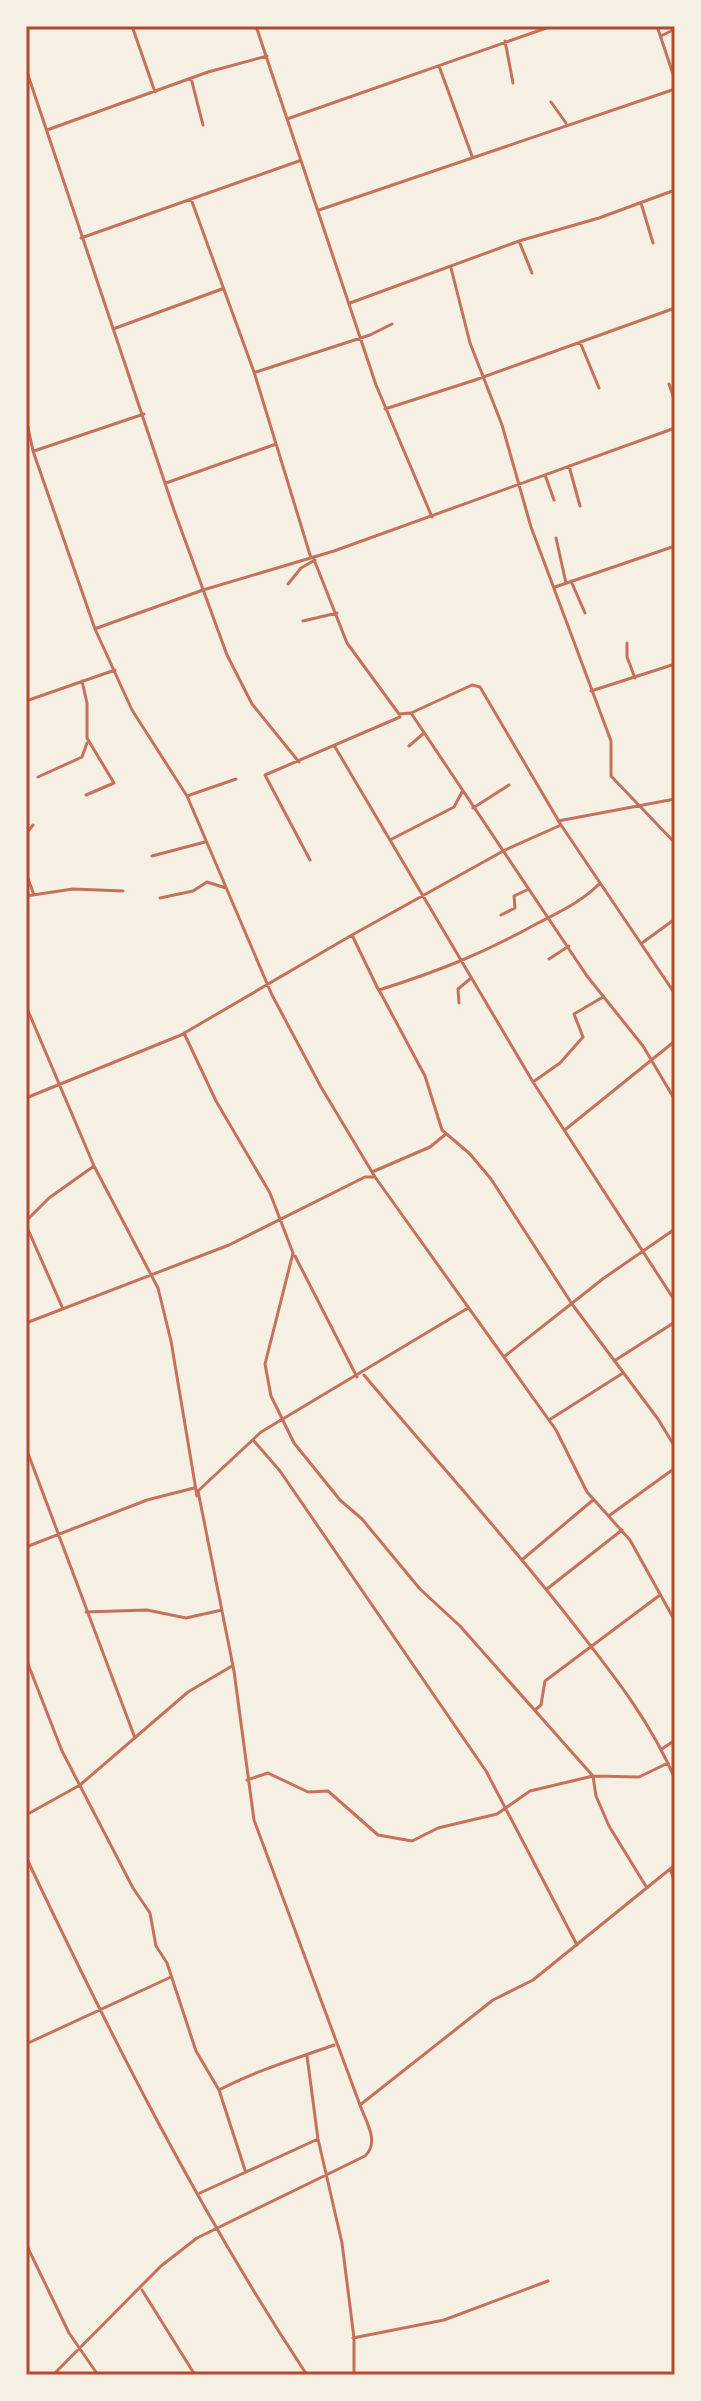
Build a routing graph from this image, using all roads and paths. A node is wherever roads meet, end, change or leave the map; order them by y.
1 (132, 26) edge
2 (264, 26) edge
3 (552, 26) edge
4 (657, 26) edge
5 (256, 28) edge
6 (675, 29) edge
7 (661, 36) junction
8 (505, 41) junction
9 (267, 56) junction
10 (439, 66) junction
11 (26, 69) edge
12 (191, 78) junction
13 (675, 80) edge
14 (513, 83) dead end
15 (675, 89) edge
16 (155, 92) junction
17 (551, 102) dead end
18 (287, 119) junction
19 (566, 123) junction
20 (203, 125) dead end
21 (45, 131) junction
22 (472, 156) junction
23 (299, 161) junction
24 (675, 191) edge
25 (191, 199) junction
26 (641, 203) junction
27 (319, 210) junction
28 (81, 238) junction
29 (519, 241) junction
30 (653, 243) dead end
31 (451, 268) junction
32 (532, 273) dead end
33 (222, 289) junction
34 (350, 303) junction
35 (675, 308) edge
36 (392, 324) dead end
37 (112, 329) junction
38 (361, 338) junction
39 (580, 342) junction
40 (254, 372) junction
41 (483, 377) junction
42 (669, 384) dead end
43 (599, 388) dead end
44 (675, 401) edge
45 (385, 409) junction
46 (144, 414) junction
47 (26, 418) edge
48 (675, 428) edge
49 (277, 444) junction
50 (33, 451) junction
51 (569, 466) junction
52 (545, 475) junction
53 (166, 483) junction
54 (519, 487) junction
55 (554, 500) dead end
56 (580, 506) dead end
57 (432, 517) junction
58 (556, 538) dead end
59 (675, 546) edge
60 (313, 558) junction
61 (568, 582) junction
62 (288, 584) dead end
63 (555, 587) junction
64 (203, 590) junction
65 (337, 613) junction
66 (585, 613) dead end
67 (303, 621) dead end
68 (95, 629) junction
69 (627, 643) dead end
70 (675, 664) edge
71 (115, 670) junction
72 (635, 678) junction
73 (82, 681) junction
74 (591, 691) junction
75 (26, 701) edge
76 (411, 713) junction
77 (403, 715) junction
78 (424, 733) junction
79 (87, 740) junction
80 (409, 746) dead end
81 (335, 747) junction
82 (299, 762) junction
83 (38, 777) dead end
84 (236, 779) dead end
85 (509, 785) dead end
86 (462, 792) junction
87 (86, 795) dead end
88 (187, 796) junction
89 (675, 799) edge
90 (636, 806) junction
91 (473, 808) junction
92 (560, 823) junction
93 (33, 825) dead end
94 (26, 834) edge
95 (392, 839) junction
96 (205, 842) junction
97 (675, 843) edge
98 (505, 850) junction
99 (152, 856) dead end
100 (310, 860) dead end
101 (26, 873) edge
102 (600, 883) junction
103 (226, 888) junction
104 (529, 889) junction
105 (123, 891) dead end
106 (34, 895) junction
107 (26, 896) edge
108 (424, 896) junction
109 (160, 898) dead end
110 (501, 915) dead end
111 (549, 918) junction
112 (675, 919) edge
113 (352, 935) junction
114 (642, 943) junction
115 (569, 946) junction
116 (549, 959) dead end
117 (460, 961) junction
118 (470, 979) junction
119 (268, 984) junction
120 (379, 990) junction
121 (675, 994) edge
122 (603, 997) junction
123 (459, 1003) dead end
124 (26, 1006) edge
125 (184, 1033) junction
126 (675, 1041) edge
127 (651, 1059) junction
128 (533, 1082) junction
129 (60, 1085) junction
130 (26, 1098) edge
131 (675, 1100) edge
132 (566, 1130) junction
133 (446, 1134) junction
134 (94, 1166) junction
135 (368, 1166) junction
136 (372, 1172) junction
137 (365, 1177) junction
138 (375, 1177) junction
139 (279, 1218) junction
140 (26, 1223) edge
141 (675, 1229) edge
142 (642, 1250) junction
143 (293, 1253) junction
144 (152, 1272) junction
145 (675, 1301) edge
146 (572, 1304) junction
147 (468, 1308) junction
148 (63, 1309) junction
149 (675, 1322) edge
150 (26, 1323) edge
151 (505, 1356) junction
152 (614, 1361) junction
153 (363, 1373) junction
154 (623, 1373) junction
155 (357, 1377) junction
156 (282, 1419) junction
157 (549, 1420) junction
158 (253, 1440) junction
159 (675, 1447) edge
160 (26, 1448) edge
161 (675, 1468) edge
162 (194, 1488) junction
163 (198, 1498) junction
164 (593, 1500) junction
165 (609, 1516) junction
166 (622, 1530) junction
167 (59, 1535) junction
168 (26, 1547) edge
169 (523, 1559) junction
170 (547, 1589) junction
171 (660, 1595) junction
172 (222, 1610) junction
173 (86, 1612) junction
174 (675, 1621) edge
175 (591, 1646) junction
176 (26, 1659) edge
177 (233, 1665) junction
178 (534, 1711) junction
179 (135, 1738) junction
180 (675, 1740) edge
181 (662, 1749) junction
182 (668, 1763) junction
183 (593, 1776) junction
184 (675, 1779) edge
185 (247, 1780) junction
186 (80, 1785) junction
187 (507, 1809) junction
188 (26, 1815) edge
189 (26, 1857) edge
190 (673, 1866) edge
191 (675, 1885) edge
192 (647, 1888) junction
193 (577, 1945) junction
194 (171, 1977) junction
195 (100, 2008) junction
196 (26, 2044) edge
197 (335, 2044) junction
198 (307, 2056) junction
199 (219, 2090) junction
200 (360, 2105) junction
201 (318, 2139) junction
202 (245, 2170) junction
203 (329, 2174) junction
204 (200, 2193) junction
205 (214, 2228) junction
206 (26, 2244) edge
207 (548, 2281) dead end
208 (141, 2289) junction
209 (353, 2338) junction
210 (81, 2347) junction
211 (53, 2375) edge
212 (98, 2375) edge
213 (195, 2375) edge
214 (307, 2375) edge
215 (354, 2375) edge

1 - 16 street
2 - 5 street
3 - 8 street
4 - 7 street
5 - 9 street
6 - 7 street
7 - 13 street
8 - 10 street
8 - 14 street
9 - 12 street
9 - 18 street
10 - 18 street
10 - 22 street
11 - 21 street
12 - 16 street
12 - 20 street
15 - 19 street
16 - 21 street
17 - 19 street
18 - 23 street
19 - 22 street
21 - 28 street
22 - 27 street
23 - 25 street
23 - 27 street
24 - 26 street
25 - 28 street
25 - 33 street
26 - 29 street
26 - 30 street
27 - 34 street
28 - 37 street
29 - 31 street
29 - 32 street
31 - 34 street
31 - 41 street
33 - 37 street
33 - 40 street
34 - 38 street
35 - 39 street
36 - 38 street
37 - 46 street
38 - 40 street
38 - 45 street
39 - 41 street
39 - 43 street
40 - 49 street
41 - 45 street
41 - 54 street
42 - 44 street
45 - 57 street
46 - 50 street
46 - 53 street
47 - 50 street
48 - 51 street
49 - 53 street
49 - 60 street
50 - 68 street
51 - 52 street
51 - 56 street
52 - 54 street
52 - 55 street
53 - 64 street
54 - 57 street
54 - 63 street
57 - 60 street
58 - 61 street
59 - 61 street
60 - 62 street
60 - 64 street
60 - 65 street
61 - 63 street
61 - 66 street
63 - 74 street
64 - 68 street
64 - 82 street
65 - 67 street
65 - 77 street
68 - 71 street
69 - 72 street
70 - 72 street
71 - 73 street
71 - 88 street
72 - 74 street
73 - 75 street
73 - 79 street
74 - 90 street
76 - 77 street
76 - 78 street
76 - 92 street
77 - 81 street
78 - 80 street
78 - 86 street
79 - 83 street
79 - 87 street
81 - 82 street
81 - 95 street
82 - 100 street
84 - 88 street
85 - 91 street
86 - 91 street
86 - 95 street
88 - 96 street
89 - 90 street
90 - 92 street
90 - 97 street
91 - 98 street
92 - 98 street
92 - 102 street
93 - 94 street
95 - 108 street
96 - 99 street
96 - 103 street
98 - 104 street
98 - 108 street
101 - 106 street
102 - 111 street
102 - 114 street
103 - 109 street
103 - 119 street
104 - 110 street
104 - 111 street
105 - 106 street
106 - 107 street
108 - 113 street
108 - 117 street
111 - 115 street
111 - 117 street
112 - 114 street
113 - 119 street
113 - 120 street
114 - 121 street
115 - 116 street
115 - 122 street
117 - 118 street
117 - 120 street
118 - 123 street
118 - 128 street
119 - 125 street
119 - 135 street
120 - 133 street
122 - 127 street
122 - 128 street
124 - 129 street
125 - 129 street
125 - 139 street
126 - 127 street
127 - 131 street
127 - 132 street
128 - 132 street
129 - 130 street
129 - 134 street
132 - 142 street
133 - 136 street
133 - 146 street
134 - 140 street
134 - 144 street
135 - 136 street
135 - 137 street
136 - 138 street
137 - 138 street
137 - 139 street
138 - 147 street
139 - 143 street
139 - 144 street
140 - 148 street
141 - 142 street
142 - 145 street
142 - 146 street
143 - 155 street
143 - 156 street
144 - 148 street
144 - 162 street
146 - 151 street
146 - 152 street
147 - 151 street
147 - 153 street
148 - 150 street
149 - 152 street
151 - 157 street
152 - 154 street
153 - 155 street
153 - 169 street
154 - 157 street
154 - 159 street
155 - 156 street
156 - 158 street
156 - 178 street
157 - 164 street
158 - 163 street
158 - 187 street
160 - 167 street
161 - 165 street
162 - 163 street
162 - 167 street
163 - 172 street
164 - 165 street
164 - 169 street
165 - 166 street
166 - 170 street
166 - 171 street
167 - 168 street
167 - 173 street
169 - 170 street
170 - 175 street
171 - 174 street
171 - 175 street
172 - 173 street
172 - 177 street
173 - 179 street
175 - 178 street
175 - 181 street
176 - 186 street
177 - 179 street
177 - 185 street
178 - 183 street
179 - 186 street
180 - 181 street
181 - 182 street
182 - 183 street
182 - 184 street
183 - 187 street
183 - 192 street
185 - 187 street
185 - 197 street
186 - 188 street
186 - 194 street
187 - 193 street
189 - 195 street
190 - 191 street
190 - 192 street
192 - 193 street
193 - 200 street
194 - 195 street
194 - 199 street
195 - 196 street
195 - 204 street
197 - 198 street
197 - 200 street
198 - 199 street
198 - 201 street
199 - 202 street
200 - 203 street
201 - 202 street
201 - 203 street
202 - 204 street
203 - 205 street
203 - 209 street
204 - 205 street
205 - 208 street
205 - 214 street
206 - 210 street
207 - 209 street
208 - 210 street
208 - 213 street
209 - 215 street
210 - 211 street
210 - 212 street

